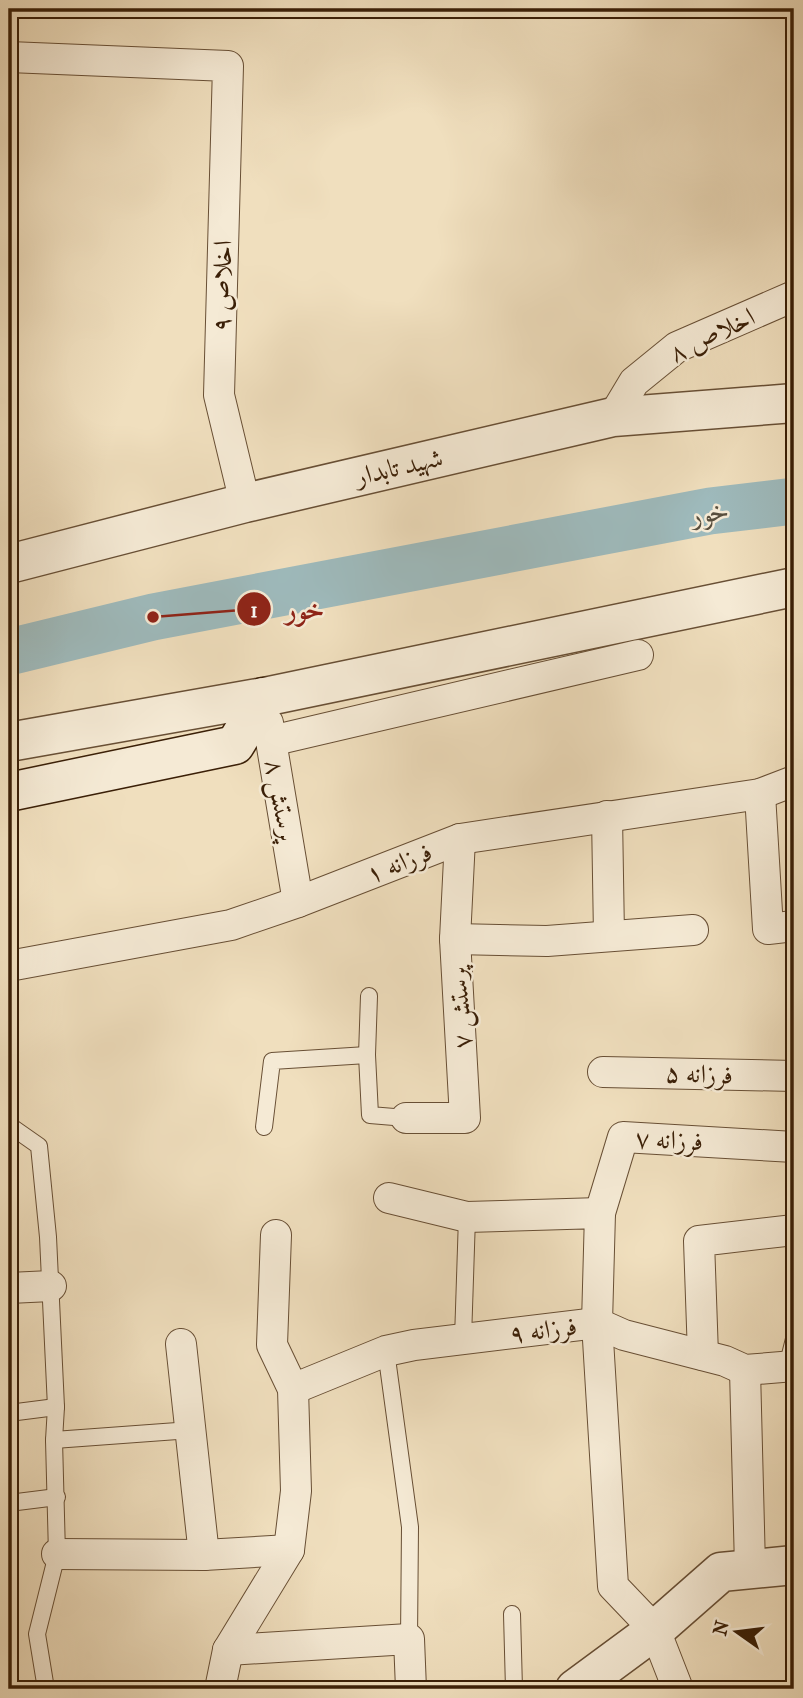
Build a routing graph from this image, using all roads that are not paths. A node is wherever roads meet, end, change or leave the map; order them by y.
1 (9, 57) edge
2 (794, 296) edge
3 (794, 403) edge
4 (613, 417) junction
5 (245, 503) junction
6 (9, 564) edge
7 (794, 587) edge
8 (638, 655) dead end
9 (264, 697) junction
10 (271, 741) junction
11 (9, 742) edge
12 (794, 781) edge
13 (9, 792) edge
14 (760, 794) junction
15 (607, 816) junction
16 (460, 839) junction
17 (298, 902) junction
18 (794, 926) edge
19 (693, 930) dead end
20 (609, 936) junction
21 (455, 939) junction
22 (9, 966) edge
23 (369, 996) dead end
24 (368, 1055) junction
25 (603, 1072) dead end
26 (794, 1076) edge
27 (406, 1118) joint
28 (9, 1125) edge
29 (264, 1127) dead end
30 (794, 1147) edge
31 (389, 1198) dead end
32 (600, 1213) junction
33 (467, 1217) junction
34 (794, 1230) edge
35 (276, 1235) dead end
36 (51, 1286) junction
37 (9, 1288) edge
38 (597, 1323) junction
39 (463, 1339) junction
40 (181, 1344) dead end
41 (386, 1351) junction
42 (703, 1355) junction
43 (792, 1357) edge
44 (746, 1370) junction
45 (293, 1389) junction
46 (56, 1408) junction
47 (9, 1413) edge
48 (191, 1430) junction
49 (54, 1440) junction
50 (57, 1497) junction
51 (9, 1503) edge
52 (289, 1550) junction
53 (57, 1554) junction
54 (204, 1555) junction
55 (794, 1565) edge
56 (750, 1567) junction
57 (512, 1614) dead end
58 (655, 1630) junction
59 (409, 1639) junction
60 (229, 1650) junction
61 (46, 1689) edge
62 (220, 1689) edge
63 (411, 1689) edge
64 (514, 1689) edge
65 (575, 1689) edge
66 (678, 1689) edge

1 - 5 street, اخلاص ۹
2 - 4 street, اخلاص ۸
3 - 4 street, شهید تابدار
4 - 5 street, شهید تابدار
5 - 6 street, شهید تابدار
7 - 9 street
8 - 10 street
9 - 10 street, پرستش ۸
9 - 11 street
9 - 13 street
10 - 17 street, پرستش ۸
12 - 14 street, فرزانه ۱
14 - 15 street, فرزانه ۱
14 - 18 street
15 - 16 street, فرزانه ۱
15 - 20 street
16 - 17 street, فرزانه ۱
16 - 21 street, پرستش ۷
17 - 22 street, فرزانه ۱
19 - 20 street
20 - 21 street
21 - 27 street, پرستش ۷
23 - 24 lane
24 - 27 lane
24 - 29 lane
25 - 26 street, فرزانه ۵
28 - 36 lane
30 - 32 street, فرزانه ۷
31 - 33 street
32 - 33 street
32 - 38 street
33 - 39 lane
34 - 42 street
35 - 45 street
36 - 37 street
36 - 46 lane
38 - 39 street, فرزانه ۹
38 - 42 street, فرزانه ۹
38 - 58 street
39 - 41 street, فرزانه ۹
40 - 48 street
41 - 45 street, فرزانه ۹
41 - 59 lane
42 - 44 street, فرزانه ۹
43 - 44 street, فرزانه ۹
44 - 56 street
45 - 52 street
46 - 47 lane
46 - 49 lane
48 - 49 lane
48 - 54 street
49 - 50 lane
50 - 51 lane
50 - 53 lane
52 - 54 street
52 - 60 street
53 - 54 street
53 - 61 lane
55 - 56 street
56 - 58 street
57 - 64 lane
58 - 65 street
58 - 66 street
59 - 60 street
59 - 63 street
60 - 62 street

